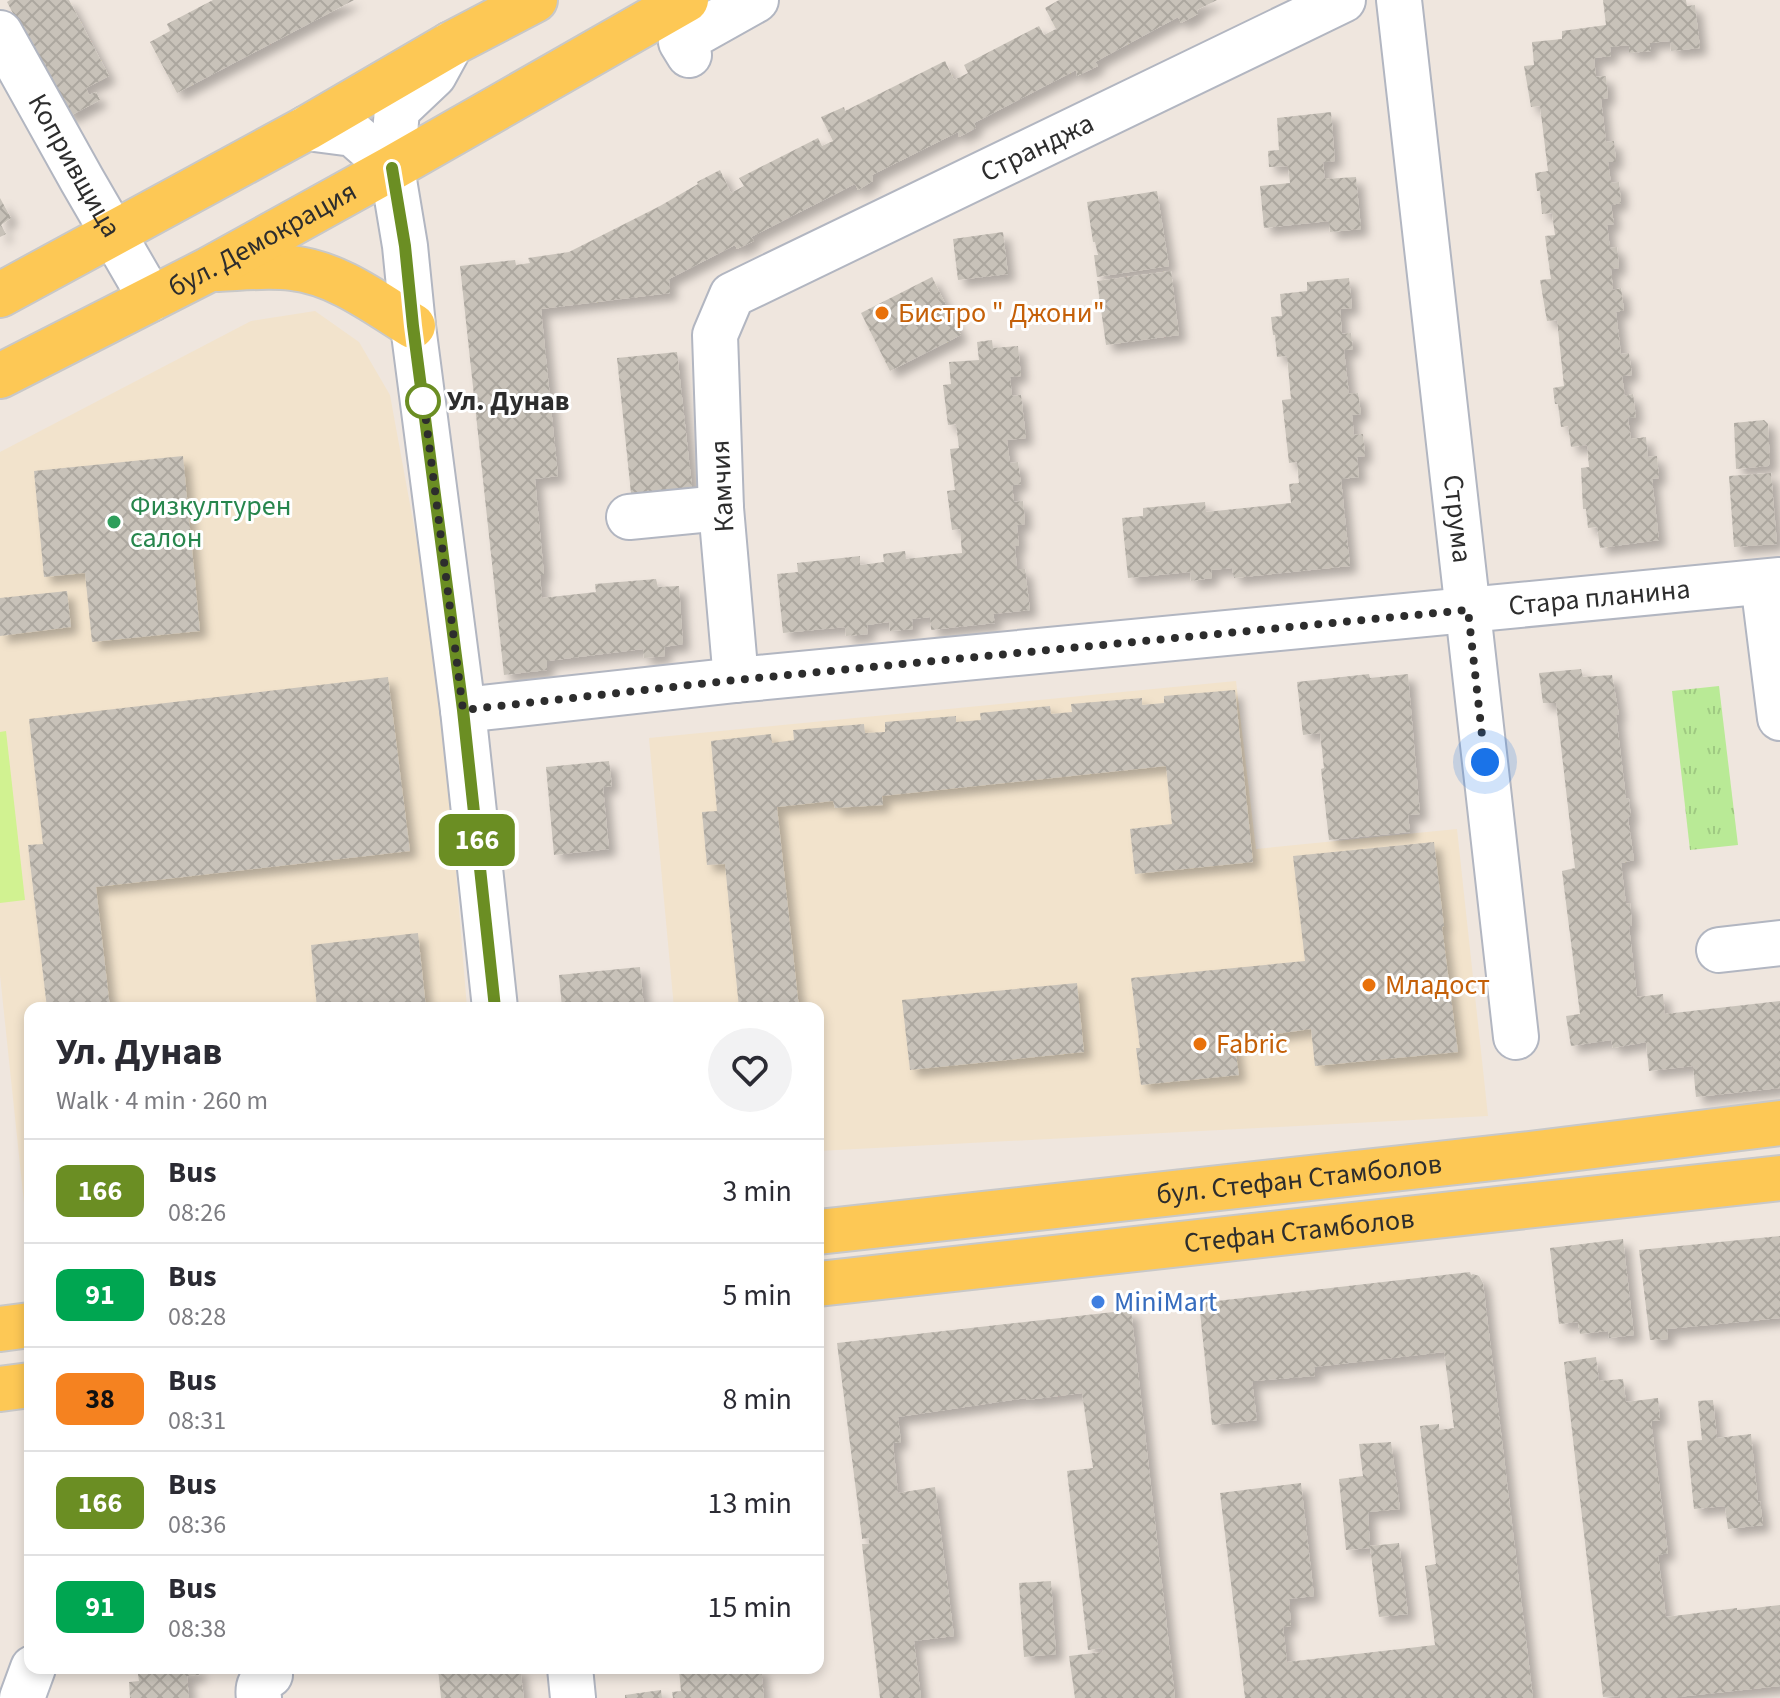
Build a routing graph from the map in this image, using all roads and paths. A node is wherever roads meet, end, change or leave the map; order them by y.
1 (535, 0) edge
2 (686, 0) edge
3 (756, 0) edge
4 (1343, 0) edge
5 (1399, 0) edge
6 (0, 33) edge
7 (451, 44) junction
8 (689, 55) dead end
9 (307, 128) junction
10 (392, 168) junction
11 (113, 234) junction
12 (208, 270) junction
13 (0, 295) edge
14 (732, 295) joint
15 (151, 299) junction
16 (413, 326) junction
17 (0, 376) edge
18 (721, 508) junction
19 (629, 517) dead end
20 (1772, 581) edge
21 (1468, 610) junction
22 (736, 680) junction
23 (463, 710) junction
24 (1780, 718) edge
25 (1780, 943) edge
26 (1719, 950) dead end
27 (494, 1002) edge
28 (1516, 1037) dead end
29 (1780, 1123) edge
30 (1780, 1178) edge
31 (824, 1231) edge
32 (824, 1283) edge
33 (24, 1326) edge
34 (0, 1329) edge
35 (24, 1386) edge
36 (0, 1389) edge
37 (31, 1674) edge
38 (571, 1674) edge
39 (22, 1698) edge
40 (573, 1698) edge

1 - 7 main road
2 - 10 main road, бул. Демокрация
3 - 8 street
4 - 14 street, Странджа
5 - 21 street, Струма
6 - 11 street, Копривщица
7 - 9 main road
7 - 10 street
9 - 10 street
9 - 11 main road
10 - 12 main road, бул. Демокрация
10 - 16 street
11 - 13 main road
11 - 15 street, Копривщица
12 - 15 main road, бул. Демокрация
12 - 16 main road
14 - 18 street, Камчия
15 - 17 main road, бул. Демокрация
16 - 23 street
18 - 19 street
18 - 22 street, Камчия
20 - 21 street, Стара планина
20 - 24 street
21 - 22 street, Стара планина
21 - 28 street, Струма
22 - 23 street, Стара планина
23 - 27 street
25 - 26 street
29 - 31 main road, бул. Стефан Стамболов
30 - 32 main road, Стефан Стамболов
33 - 34 main road
35 - 36 main road
37 - 39 street
38 - 40 street

